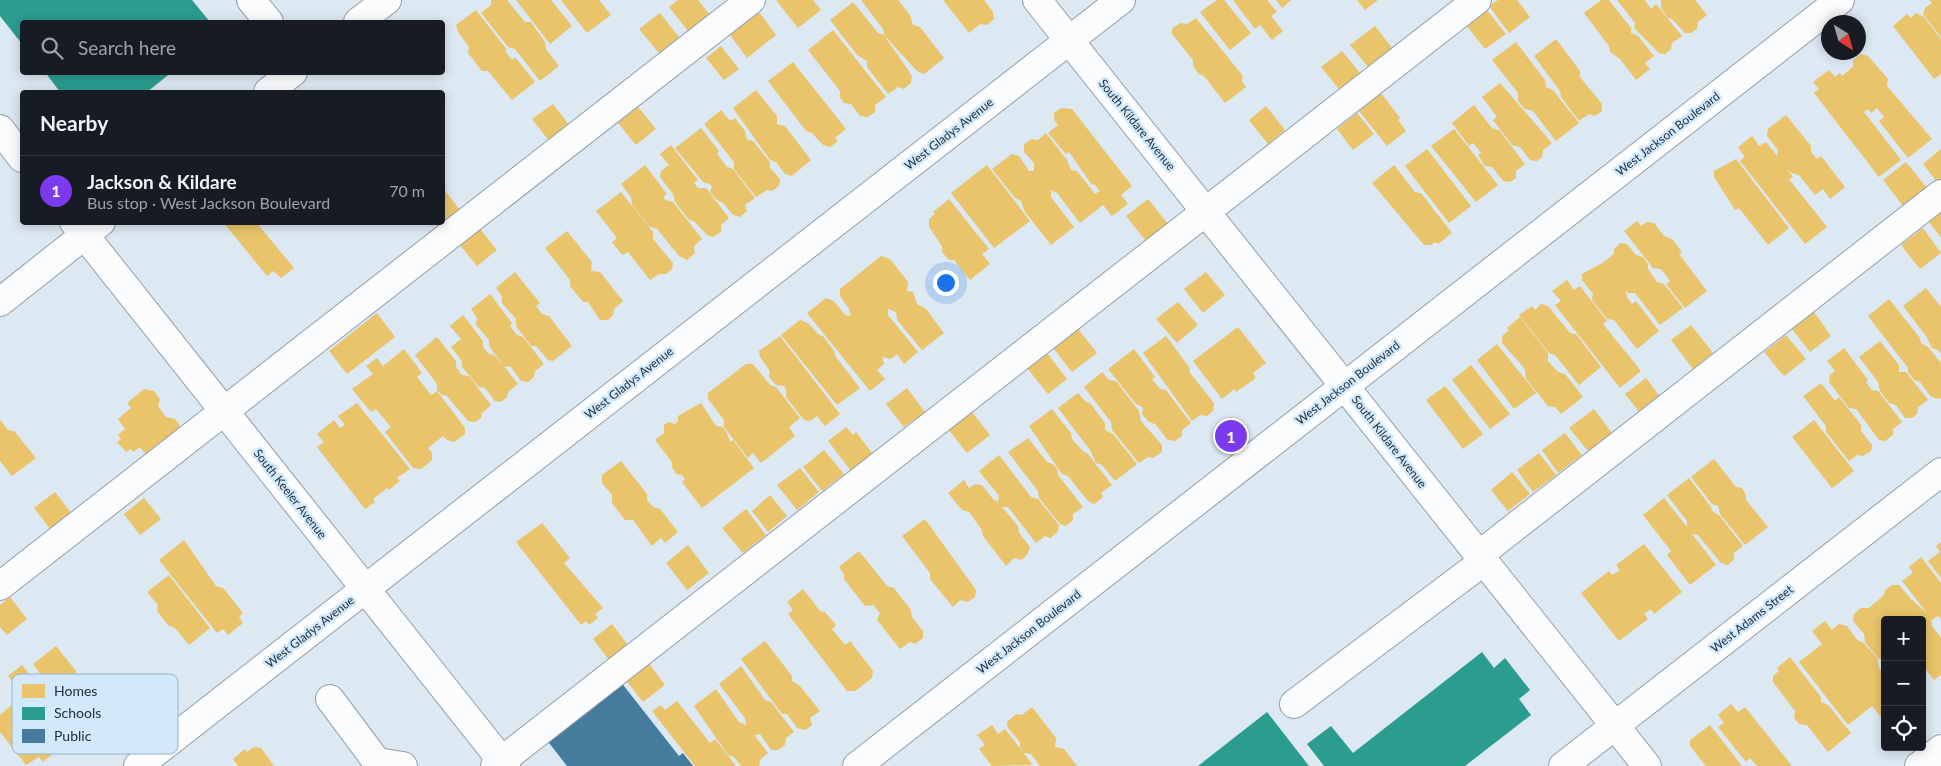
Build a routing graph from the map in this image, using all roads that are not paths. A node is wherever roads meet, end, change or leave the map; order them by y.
1 (251, 0) edge
2 (386, 0) edge
3 (751, 0) edge
4 (1038, 0) edge
5 (1120, 0) edge
6 (1476, 0) edge
7 (1840, 0) edge
8 (267, 20) edge
9 (361, 20) edge
10 (1069, 40) junction
11 (289, 75) edge
12 (270, 90) edge
13 (0, 129) edge
14 (20, 155) edge
15 (1941, 194) edge
16 (1206, 211) junction
17 (86, 227) edge
18 (0, 302) edge
19 (1344, 386) junction
20 (224, 411) junction
21 (1941, 472) edge
22 (1481, 558) junction
23 (0, 586) edge
24 (365, 589) junction
25 (330, 699) dead end
26 (1294, 704) dead end
27 (1615, 726) junction
28 (178, 735) edge
29 (1941, 749) edge
30 (153, 754) edge
31 (501, 764) edge
32 (386, 765) edge
33 (138, 766) edge
34 (856, 766) edge
35 (1564, 766) edge
36 (1647, 766) edge
37 (1919, 766) edge

1 - 8 street
2 - 9 street
3 - 20 street
4 - 10 street, South Kildare Avenue
5 - 10 street, West Gladys Avenue
6 - 16 street
7 - 19 street, West Jackson Boulevard
10 - 16 street, South Kildare Avenue
10 - 24 street, West Gladys Avenue
11 - 12 street
13 - 14 street
15 - 22 street
16 - 19 street, South Kildare Avenue
16 - 31 street
17 - 18 street
17 - 20 street, South Keeler Avenue
19 - 22 street, South Kildare Avenue
19 - 34 street, West Jackson Boulevard
20 - 23 street
20 - 24 street, South Keeler Avenue
21 - 27 street, West Adams Street
22 - 26 street
22 - 27 street, South Kildare Avenue
24 - 28 street, West Gladys Avenue
24 - 31 street, South Keeler Avenue
25 - 32 street
27 - 35 street, West Adams Street
27 - 36 street, South Kildare Avenue
29 - 37 street
30 - 33 street, West Gladys Avenue

